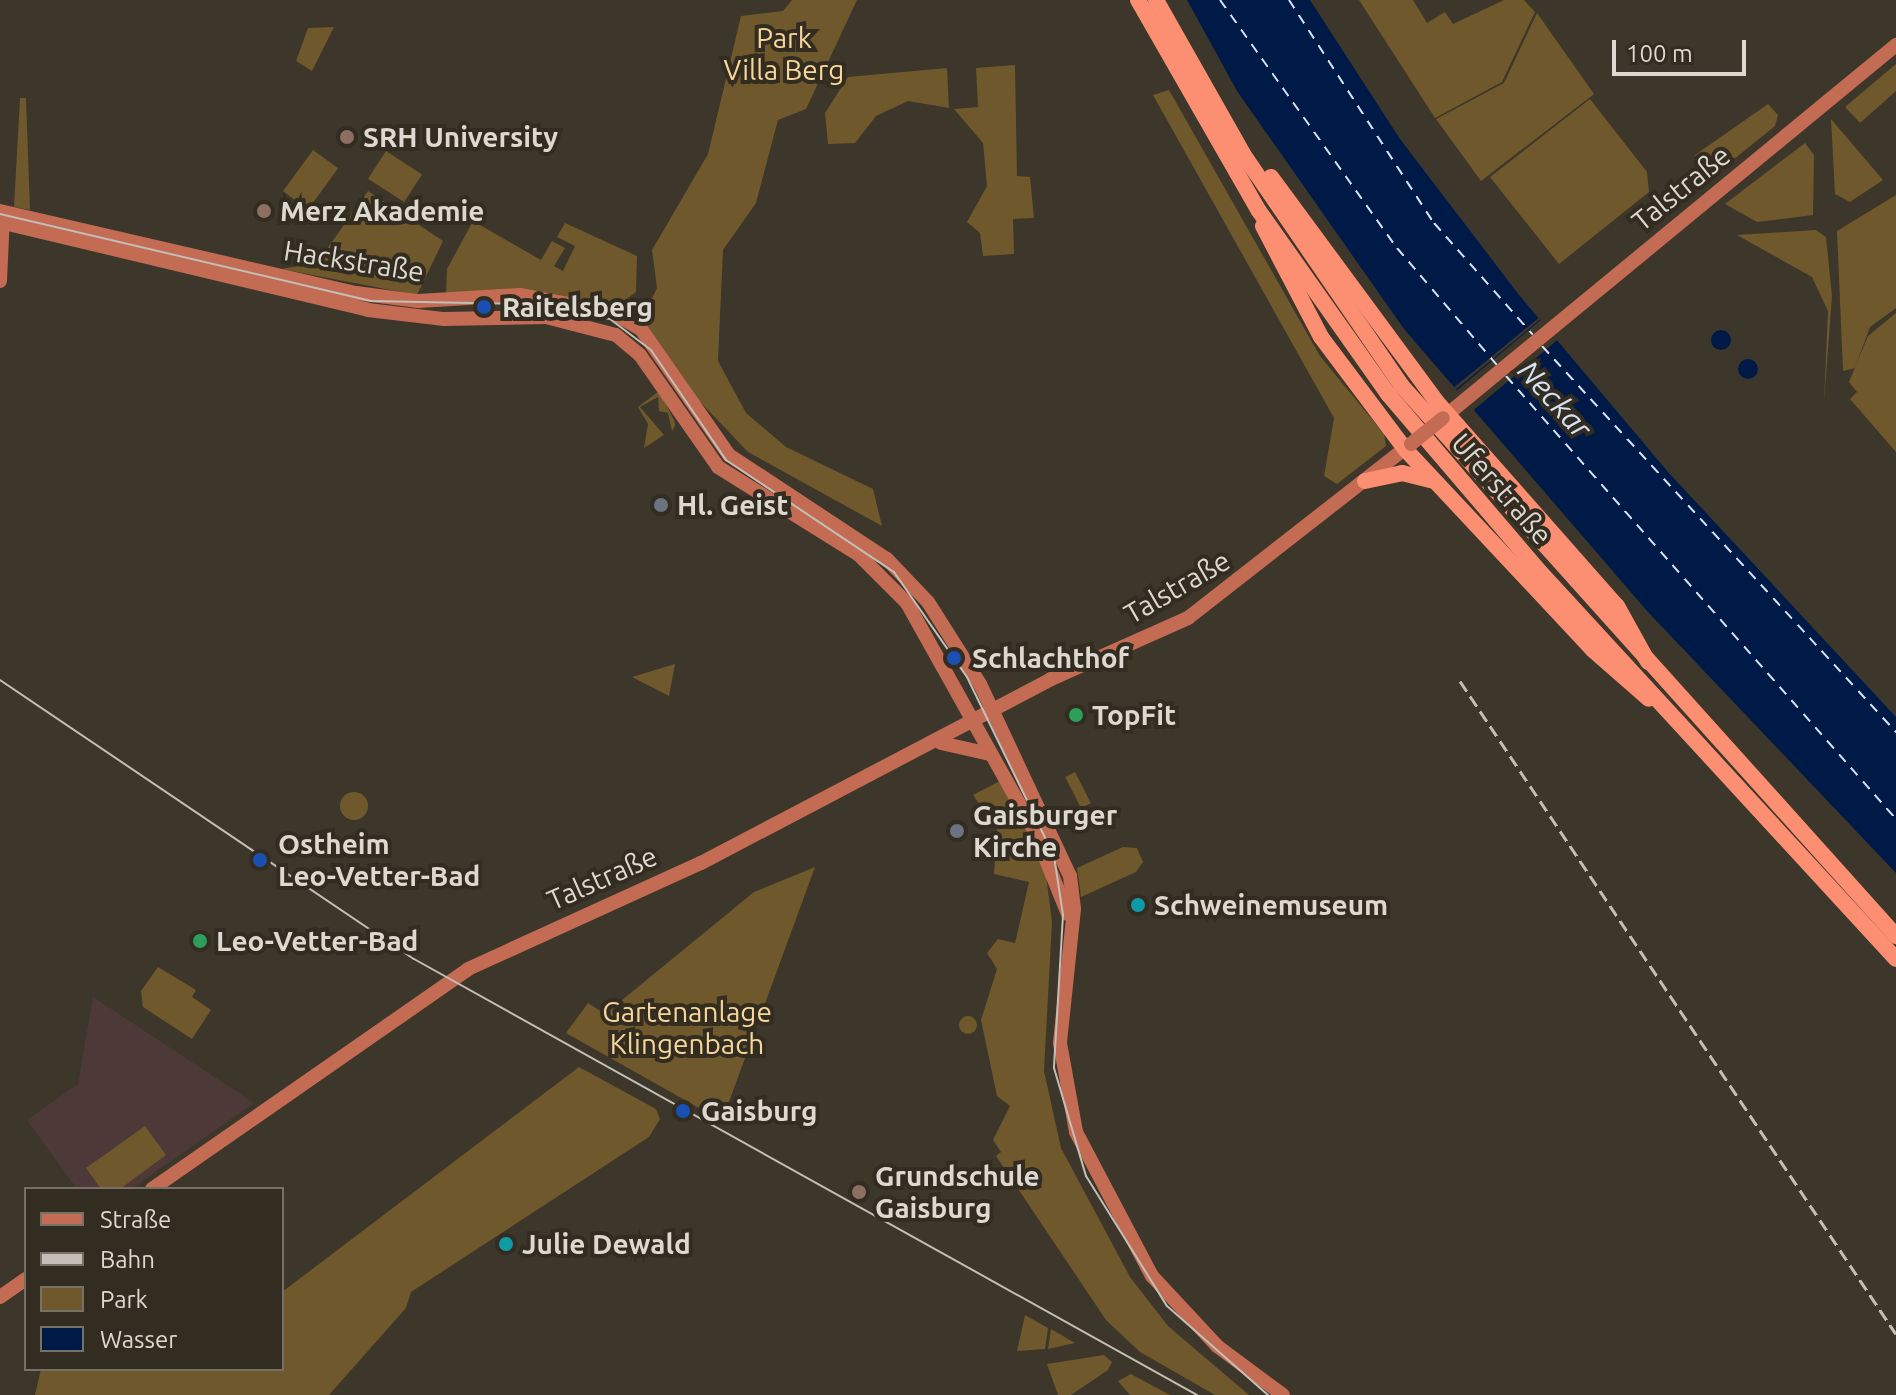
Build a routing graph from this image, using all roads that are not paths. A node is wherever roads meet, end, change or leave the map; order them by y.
1 (1138, 0) edge
2 (1156, 0) edge
3 (1896, 45) edge
4 (1243, 154) junction
5 (1259, 211) junction
6 (1, 217) edge
7 (1, 255) edge
8 (0, 281) edge
9 (1448, 414) junction
10 (1408, 447) junction
11 (1365, 481) junction
12 (1437, 483) junction
13 (1653, 671) junction
14 (1661, 705) junction
15 (991, 713) junction
16 (975, 724) junction
17 (940, 743) junction
18 (990, 754) junction
19 (1877, 914) junction
20 (1896, 929) edge
21 (1071, 935) junction
22 (1896, 936) edge
23 (1896, 959) edge
24 (155, 1187) edge
25 (24, 1280) edge
26 (0, 1297) edge
27 (1283, 1395) edge

1 - 5 highway, Uferstraße
2 - 4 highway, Uferstraße
3 - 9 main road, Talstraße
4 - 9 highway
4 - 13 highway, Uferstraße
5 - 10 highway
5 - 14 highway, Uferstraße
6 - 7 main road
6 - 15 main road, Hackstraße
6 - 16 main road, Hackstraße
7 - 8 main road
9 - 10 main road, Talstraße, bridge
9 - 13 highway
10 - 11 main road, Talstraße
10 - 12 highway
11 - 12 highway
11 - 15 main road, Talstraße
12 - 14 highway
13 - 19 highway, Uferstraße
14 - 23 highway, Uferstraße
15 - 16 main road, Talstraße
15 - 21 main road, Hackstraße
16 - 17 main road, Talstraße
16 - 18 main road, Hackstraße
17 - 18 main road
17 - 24 main road, Talstraße
18 - 21 main road, Hackstraße
19 - 20 highway
19 - 22 highway, Uferstraße
21 - 27 main road, Hackstraße
25 - 26 main road

